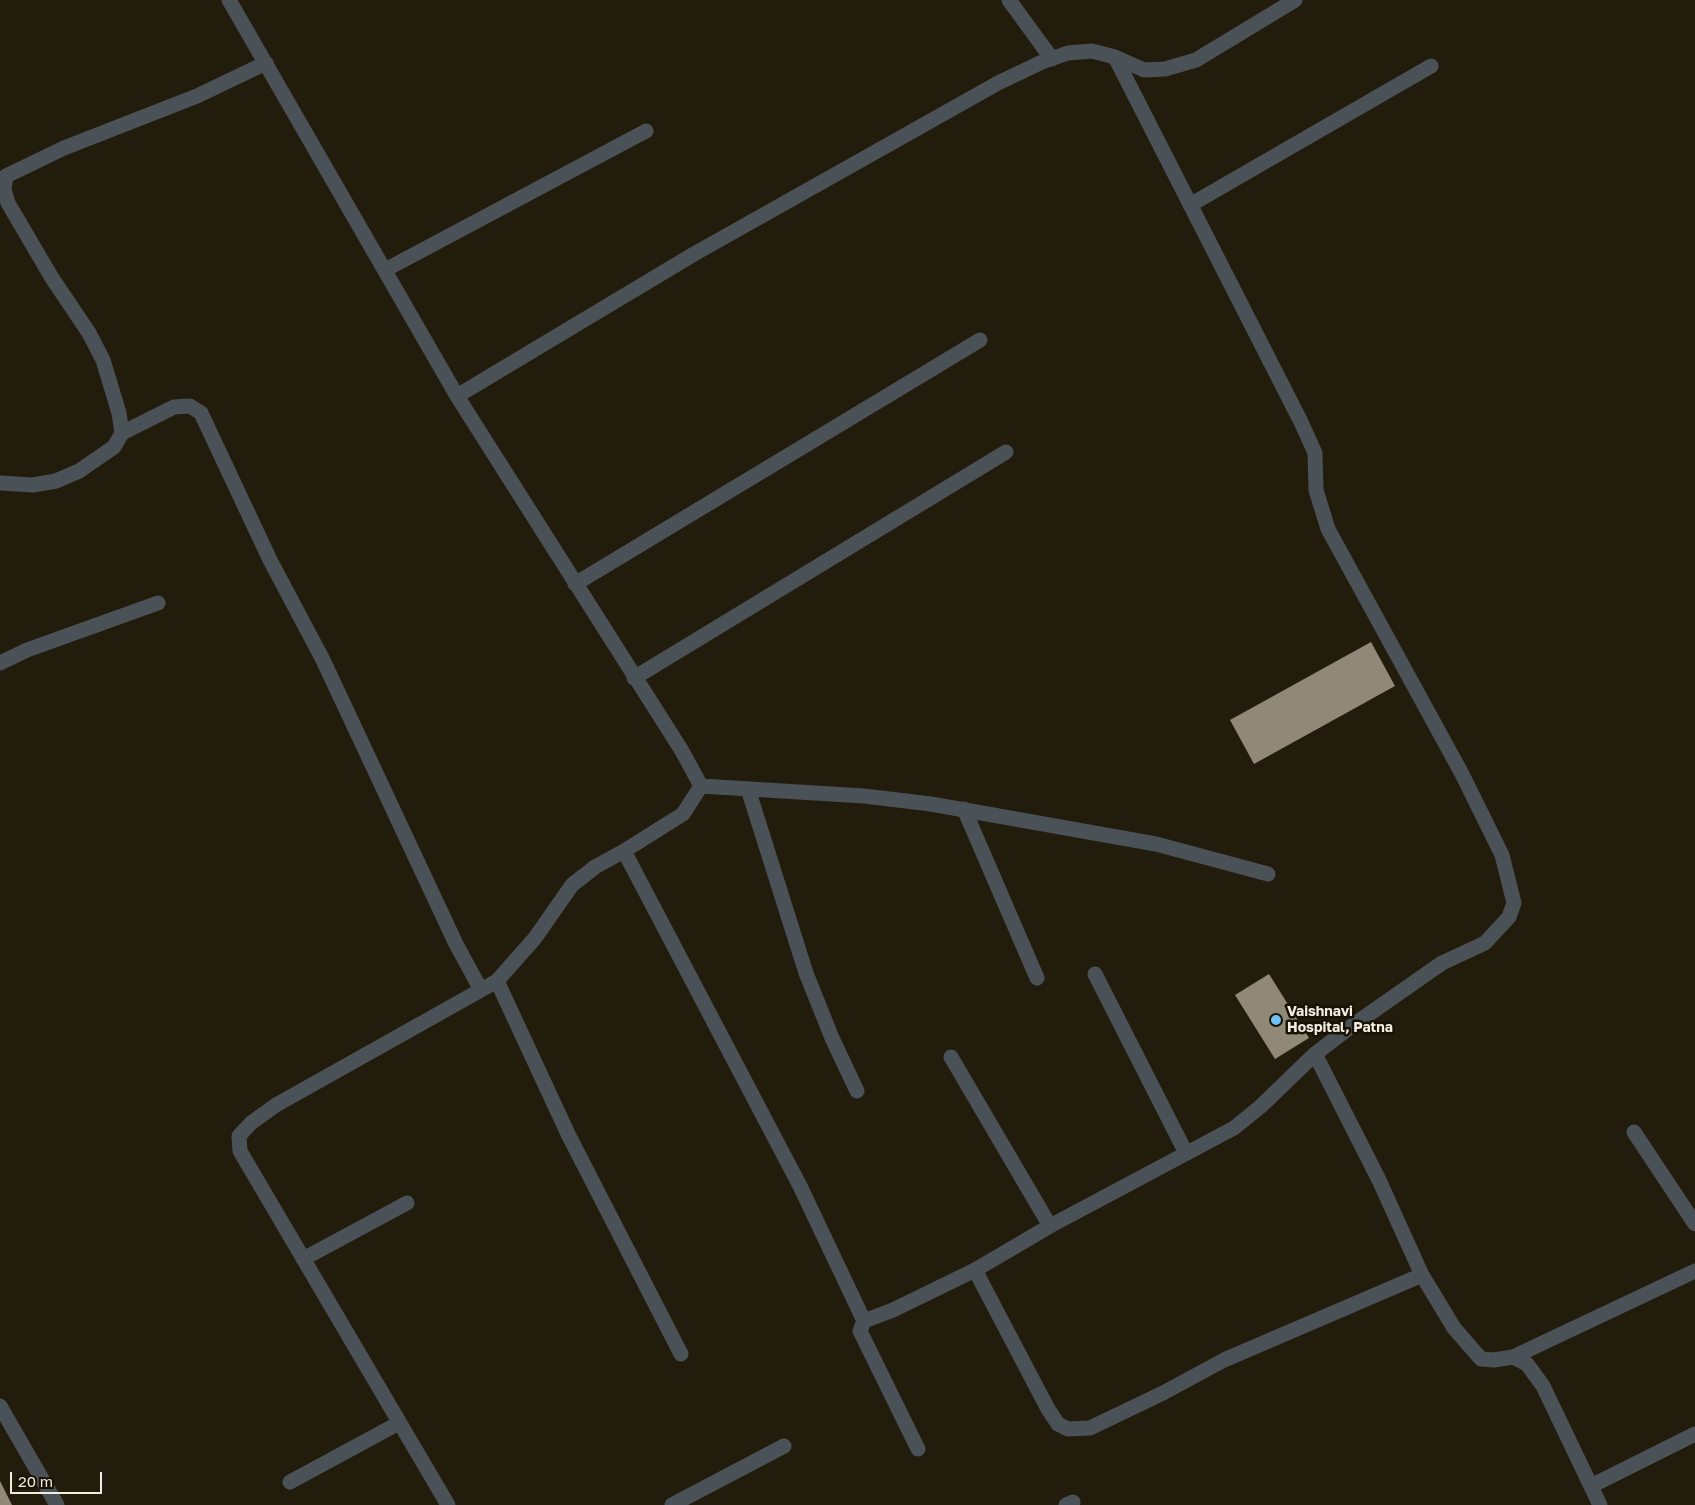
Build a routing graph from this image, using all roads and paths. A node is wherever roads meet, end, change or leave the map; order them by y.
1 (229, 0) edge
2 (1009, 0) edge
3 (1294, 0) edge
4 (1115, 57) junction
5 (1052, 59) junction
6 (266, 63) junction
7 (1431, 66) dead end
8 (646, 132) dead end
9 (1190, 205) junction
10 (385, 270) junction
11 (980, 340) dead end
12 (456, 396) junction
13 (122, 433) junction
14 (1006, 452) dead end
15 (0, 483) edge
16 (575, 584) junction
17 (158, 603) dead end
18 (0, 663) edge
19 (634, 678) junction
20 (701, 786) junction
21 (748, 789) junction
22 (964, 809) junction
23 (624, 851) junction
24 (1268, 874) dead end
25 (1096, 974) dead end
26 (1037, 978) dead end
27 (497, 981) junction
28 (481, 990) junction
29 (1315, 1054) junction
30 (951, 1057) dead end
31 (857, 1091) dead end
32 (1634, 1132) dead end
33 (1186, 1153) junction
34 (407, 1203) dead end
35 (1695, 1224) edge
36 (1050, 1226) junction
37 (303, 1259) junction
38 (975, 1270) junction
39 (1695, 1271) edge
40 (1422, 1275) junction
41 (864, 1320) junction
42 (681, 1354) dead end
43 (1513, 1357) junction
44 (0, 1406) edge
45 (399, 1423) junction
46 (1695, 1434) edge
47 (784, 1446) dead end
48 (918, 1449) dead end
49 (290, 1482) dead end
50 (1591, 1486) junction
51 (57, 1505) edge
52 (448, 1505) edge
53 (672, 1505) edge
54 (1600, 1505) edge

1 - 6 street
2 - 5 street
3 - 4 street
4 - 5 street
4 - 9 street
5 - 12 street
6 - 10 street
6 - 13 street
7 - 9 street
8 - 10 street
9 - 29 street
10 - 12 street
11 - 16 street
12 - 16 street
13 - 15 street
13 - 28 street
14 - 19 street
16 - 19 street
17 - 18 street
19 - 20 street
20 - 21 street
20 - 23 street
21 - 22 street
21 - 31 street
22 - 24 street
22 - 26 street
23 - 27 street
23 - 41 street
25 - 33 street
27 - 28 street
27 - 42 street
28 - 37 street
29 - 33 street
29 - 40 street
30 - 36 street
32 - 35 street
33 - 36 street
34 - 37 street
36 - 38 street
37 - 45 street
38 - 40 street
38 - 41 street
39 - 43 street
40 - 43 street
41 - 48 street
43 - 50 street
44 - 51 street
45 - 49 street
45 - 52 street
46 - 50 street
47 - 53 street
50 - 54 street

